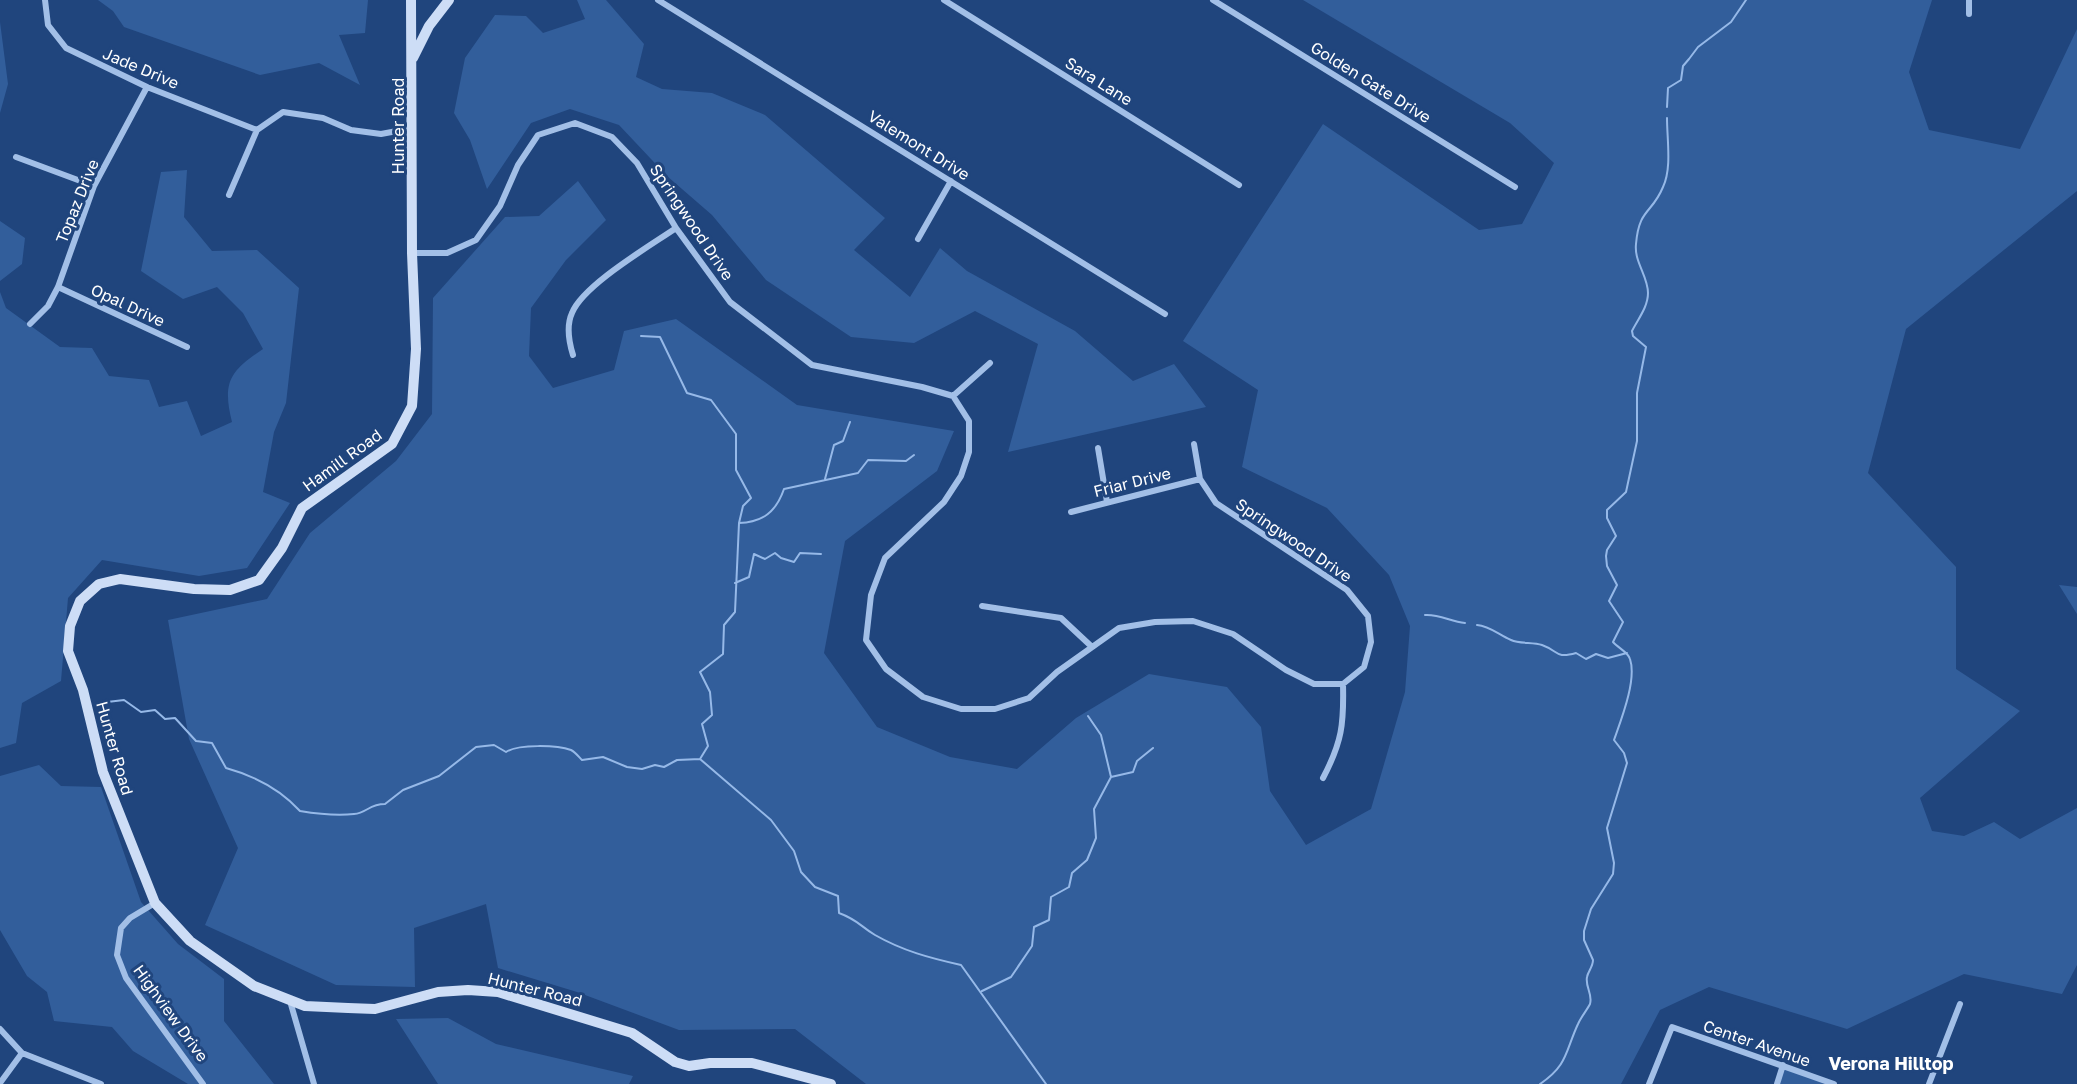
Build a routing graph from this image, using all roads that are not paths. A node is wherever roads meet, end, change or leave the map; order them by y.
1 (45, 0) edge
2 (411, 0) edge
3 (449, 0) edge
4 (658, 0) edge
5 (944, 0) edge
6 (1213, 0) edge
7 (1969, 0) edge
8 (1969, 14) dead end
9 (412, 59) junction
10 (147, 87) junction
11 (413, 128) junction
12 (257, 130) junction
13 (16, 157) dead end
14 (951, 181) junction
15 (1239, 185) dead end
16 (94, 186) junction
17 (1515, 187) dead end
18 (229, 195) dead end
19 (676, 228) junction
20 (918, 239) dead end
21 (412, 253) junction
22 (58, 287) junction
23 (1165, 314) dead end
24 (30, 324) dead end
25 (187, 347) dead end
26 (573, 355) dead end
27 (990, 363) dead end
28 (953, 396) junction
29 (1194, 444) dead end
30 (1098, 448) dead end
31 (1200, 479) junction
32 (1107, 502) junction
33 (1071, 512) dead end
34 (982, 606) dead end
35 (1091, 646) junction
36 (1343, 684) junction
37 (83, 690) joint
38 (1323, 778) dead end
39 (155, 903) junction
40 (290, 1001) junction
41 (1960, 1004) dead end
42 (0, 1029) edge
43 (22, 1053) junction
44 (1783, 1065) junction
45 (0, 1083) edge
46 (101, 1084) edge
47 (203, 1084) edge
48 (314, 1084) edge
49 (831, 1084) edge
50 (1649, 1084) edge
51 (1777, 1084) edge
52 (1834, 1084) edge
53 (1929, 1084) edge

1 - 10 street, Jade Drive
2 - 9 street, Hunter Road
3 - 9 street
4 - 14 street, Valemont Drive
5 - 15 street, Sara Lane
6 - 17 street, Golden Gate Drive
7 - 8 street
9 - 11 street, Hunter Road
10 - 12 street, Jade Drive
10 - 16 street, Topaz Drive
11 - 12 street
11 - 21 street, Hunter Road
12 - 18 street
13 - 16 street
14 - 20 street
14 - 23 street, Valemont Drive
16 - 22 street, Topaz Drive
19 - 21 street, Springwood Drive
19 - 26 street
19 - 28 street, Springwood Drive
21 - 37 street, Hamill Road
22 - 24 street, Topaz Drive
22 - 25 street, Opal Drive
27 - 28 street
28 - 35 street
29 - 31 street, Springwood Drive
30 - 32 street
31 - 32 street, Friar Drive
31 - 36 street, Springwood Drive
32 - 33 street, Friar Drive
34 - 35 street
35 - 36 street
36 - 38 street
37 - 39 street, Hunter Road
39 - 40 street, Hunter Road
39 - 47 street, Highview Drive
40 - 48 street
40 - 49 street, Hunter Road
41 - 53 street
42 - 43 street
43 - 45 street
43 - 46 street
44 - 50 street, Center Avenue
44 - 51 street
44 - 52 street, Center Avenue

